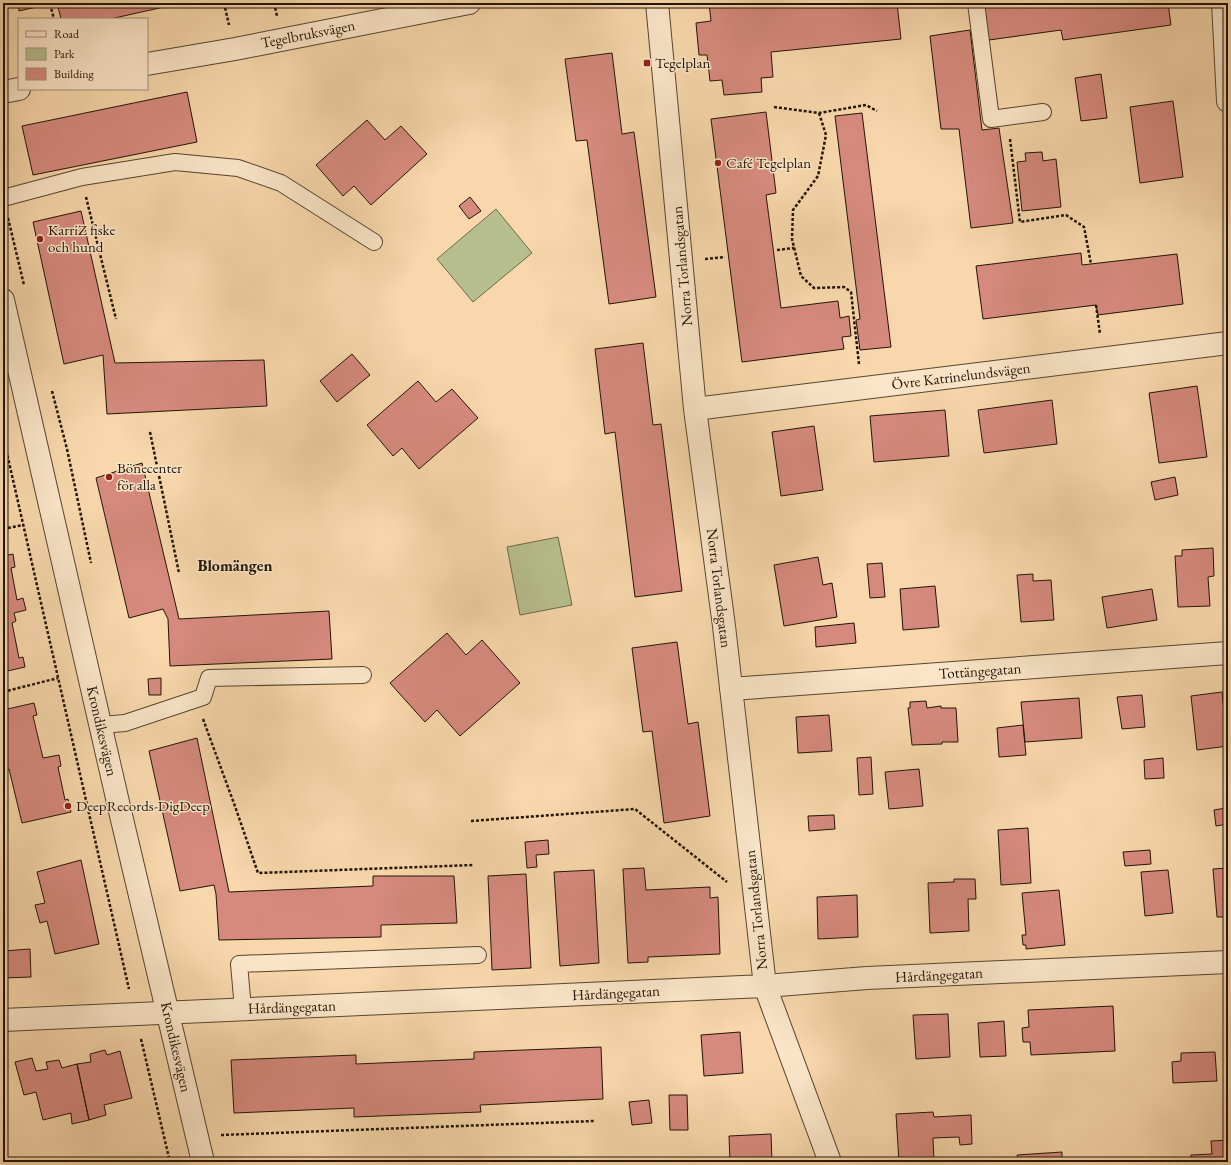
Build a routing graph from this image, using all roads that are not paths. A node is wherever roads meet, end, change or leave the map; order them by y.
1 (469, 3) edge
2 (657, 3) edge
3 (976, 3) edge
4 (1223, 3) edge
5 (148, 64) edge
6 (18, 89) edge
7 (3, 92) edge
8 (1228, 101) edge
9 (1042, 112) dead end
10 (3, 198) edge
11 (374, 242) dead end
12 (3, 300) edge
13 (1228, 343) edge
14 (695, 409) junction
15 (1228, 653) edge
16 (363, 675) dead end
17 (732, 689) junction
18 (101, 725) junction
19 (478, 955) dead end
20 (1228, 962) edge
21 (765, 986) junction
22 (243, 1009) junction
23 (168, 1013) junction
24 (3, 1020) edge
25 (203, 1162) edge
26 (830, 1162) edge

1 - 5 street, Tegelbruksvägen
2 - 14 street, Norra Torlandsgatan
3 - 9 lane
4 - 8 street
6 - 7 street
10 - 11 lane
12 - 18 street, Krondikesvägen
13 - 14 street, Övre Katrinelundsvägen
14 - 17 street, Norra Torlandsgatan
15 - 17 street, Tottängegatan
16 - 18 lane
17 - 21 street, Norra Torlandsgatan
18 - 23 street, Krondikesvägen
19 - 22 lane
20 - 21 street, Hårdängegatan
21 - 22 street, Hårdängegatan
21 - 26 street, Norra Torlandsgatan
22 - 23 street, Hårdängegatan
23 - 24 street, Hårdängegatan
23 - 25 street, Krondikesvägen

